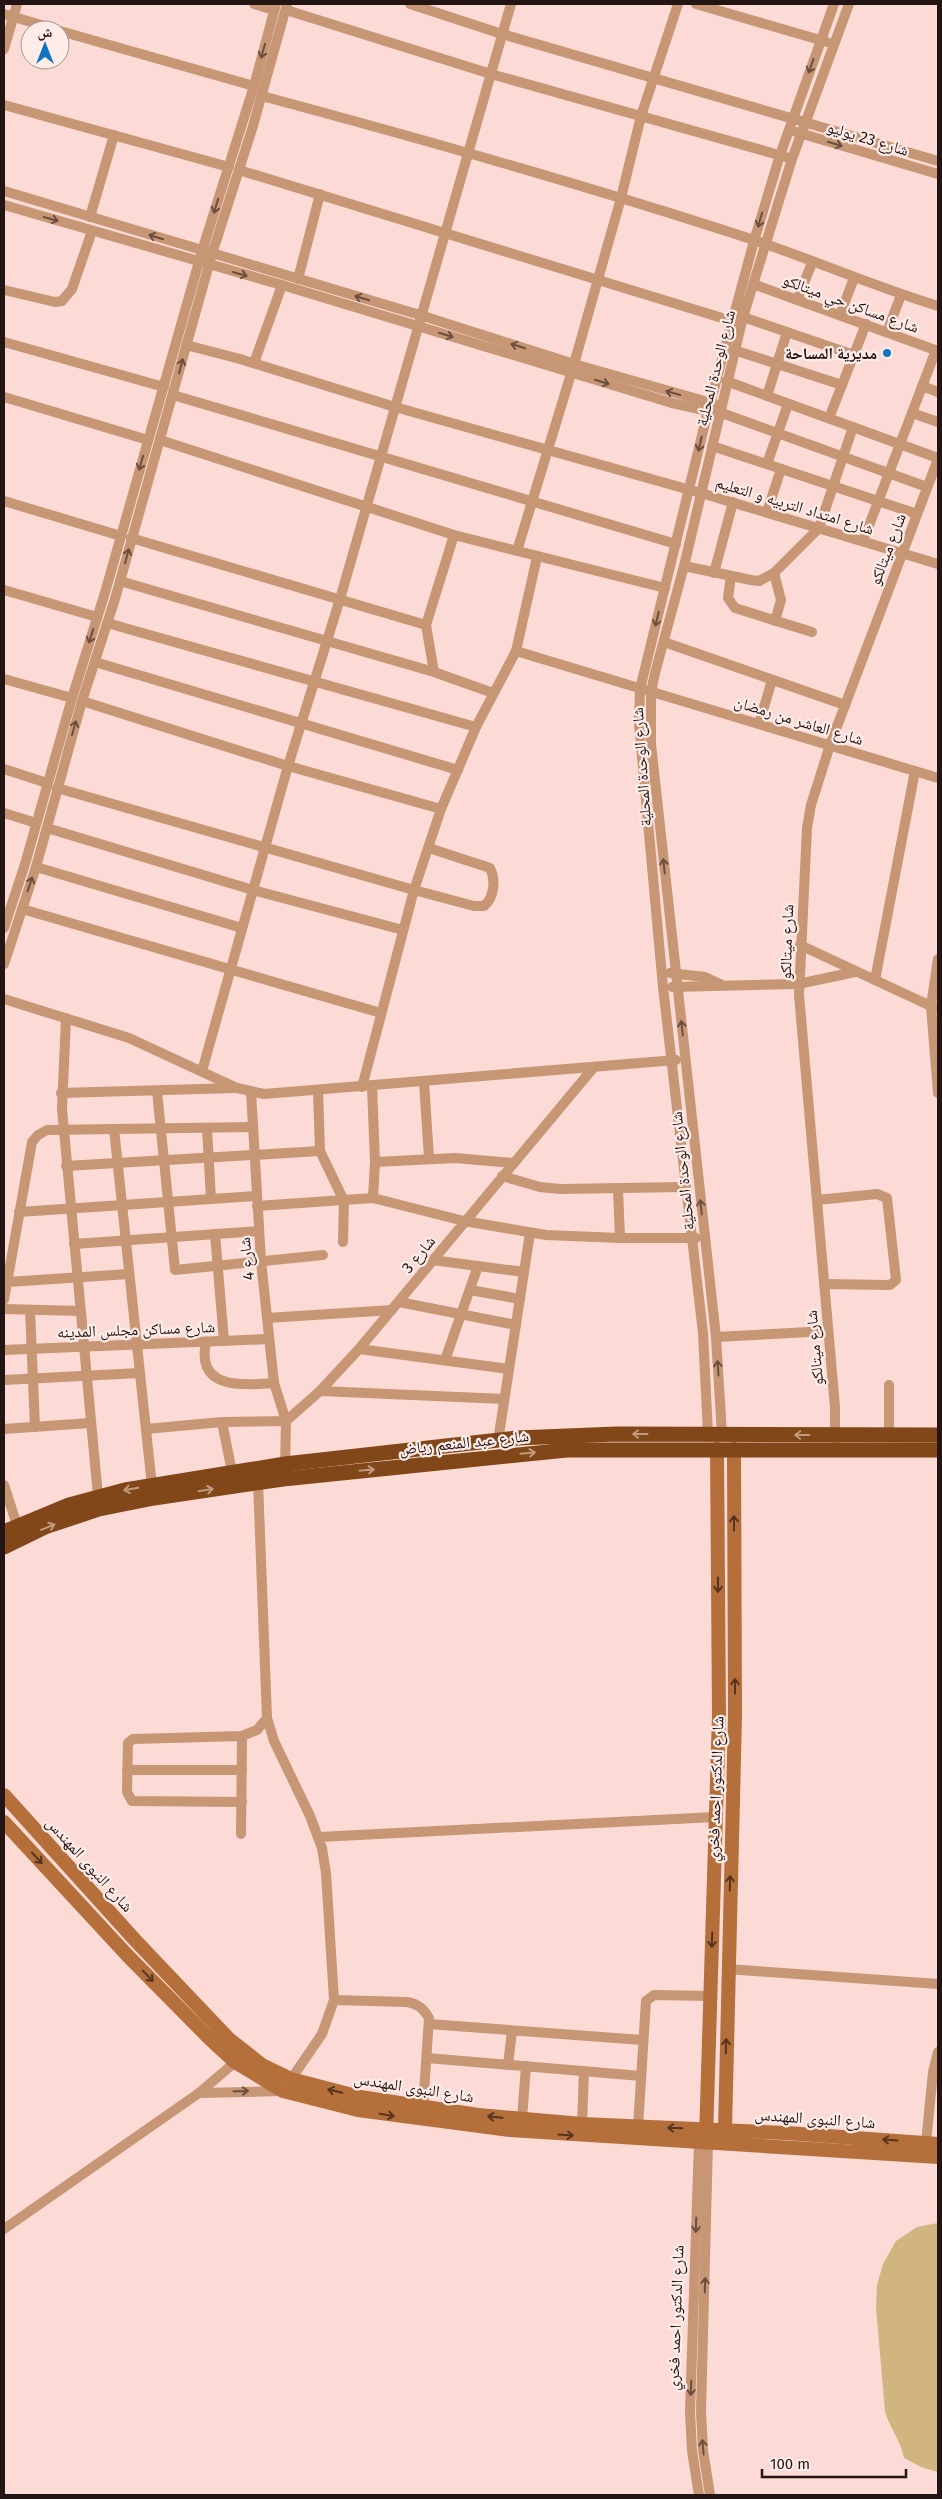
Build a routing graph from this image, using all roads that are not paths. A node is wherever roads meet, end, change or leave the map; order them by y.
1 (17, 4) edge
2 (254, 4) edge
3 (410, 4) edge
4 (511, 4) edge
5 (678, 4) edge
6 (696, 4) edge
7 (834, 4) edge
8 (849, 4) edge
9 (275, 7) edge
10 (287, 7) edge
11 (9, 15) edge
12 (26, 20) edge
13 (70, 33) edge
14 (502, 34) junction
15 (821, 40) junction
16 (833, 44) junction
17 (4, 50) edge
18 (491, 74) junction
19 (653, 78) junction
20 (254, 86) junction
21 (262, 96) junction
22 (4, 105) edge
23 (641, 116) junction
24 (793, 118) junction
25 (805, 122) junction
26 (788, 130) junction
27 (801, 134) junction
28 (114, 135) junction
29 (468, 155) junction
30 (780, 155) junction
31 (792, 158) junction
32 (938, 161) edge
33 (234, 169) junction
34 (938, 174) edge
35 (4, 191) edge
36 (320, 194) junction
37 (621, 198) junction
38 (4, 205) edge
39 (90, 217) junction
40 (92, 231) junction
41 (445, 232) junction
42 (760, 242) junction
43 (207, 252) junction
44 (812, 263) junction
45 (204, 264) junction
46 (298, 278) junction
47 (854, 278) junction
48 (597, 279) junction
49 (753, 284) junction
50 (282, 285) junction
51 (4, 290) edge
52 (901, 294) junction
53 (797, 300) junction
54 (938, 306) edge
55 (420, 315) junction
56 (840, 315) junction
57 (743, 317) junction
58 (732, 321) junction
59 (866, 324) junction
60 (417, 326) junction
61 (787, 332) junction
62 (887, 332) junction
63 (4, 342) edge
64 (186, 345) junction
65 (734, 350) junction
66 (937, 350) edge
67 (854, 355) junction
68 (254, 363) junction
69 (777, 364) junction
70 (572, 368) junction
71 (726, 381) junction
72 (842, 385) junction
73 (922, 386) junction
74 (164, 387) junction
75 (938, 392) edge
76 (4, 396) edge
77 (173, 396) junction
78 (767, 396) junction
79 (788, 404) junction
80 (394, 407) junction
81 (715, 409) junction
82 (912, 413) junction
83 (829, 418) junction
84 (938, 422) edge
85 (853, 427) junction
86 (778, 433) junction
87 (148, 440) junction
88 (160, 440) junction
89 (900, 444) junction
90 (712, 446) junction
91 (548, 451) junction
92 (380, 456) junction
93 (843, 456) junction
94 (938, 458) edge
95 (767, 464) junction
96 (782, 469) junction
97 (889, 473) junction
98 (833, 486) junction
99 (928, 486) junction
100 (689, 489) junction
101 (701, 493) junction
102 (137, 496) junction
103 (4, 501) edge
104 (878, 501) junction
105 (532, 502) junction
106 (733, 502) junction
107 (366, 507) junction
108 (767, 512) junction
109 (917, 514) junction
110 (819, 528) junction
111 (454, 535) junction
112 (126, 537) junction
113 (863, 541) junction
114 (676, 544) junction
115 (517, 551) junction
116 (901, 553) junction
117 (537, 556) junction
118 (938, 564) edge
119 (684, 566) junction
120 (714, 572) junction
121 (774, 573) junction
122 (731, 576) junction
123 (120, 581) junction
124 (664, 588) junction
125 (4, 590) edge
126 (340, 599) junction
127 (97, 616) junction
128 (775, 621) junction
129 (107, 623) junction
130 (426, 625) junction
131 (812, 632) dead end
132 (327, 641) junction
133 (664, 642) junction
134 (516, 651) junction
135 (94, 662) junction
136 (434, 672) junction
137 (4, 679) edge
138 (772, 680) junction
139 (314, 681) junction
140 (640, 689) junction
141 (651, 692) junction
142 (493, 693) junction
143 (77, 700) junction
144 (845, 705) junction
145 (301, 724) junction
146 (759, 724) junction
147 (476, 727) junction
148 (830, 745) junction
149 (61, 753) junction
150 (288, 766) junction
151 (4, 769) edge
152 (458, 770) junction
153 (915, 771) junction
154 (938, 778) edge
155 (47, 783) junction
156 (57, 788) junction
157 (442, 809) junction
158 (4, 813) edge
159 (36, 823) junction
160 (46, 828) junction
161 (265, 848) junction
162 (428, 848) junction
163 (36, 867) junction
164 (253, 890) junction
165 (414, 890) junction
166 (7, 905) edge
167 (22, 910) junction
168 (4, 928) edge
169 (242, 928) junction
170 (403, 930) junction
171 (800, 944) junction
172 (938, 959) edge
173 (4, 964) edge
174 (231, 970) junction
175 (662, 972) junction
176 (855, 972) junction
177 (676, 973) junction
178 (875, 980) junction
179 (722, 984) junction
180 (798, 984) junction
181 (663, 987) junction
182 (677, 987) junction
183 (4, 999) edge
184 (935, 1008) edge
185 (381, 1013) junction
186 (66, 1018) junction
187 (685, 1059) junction
188 (671, 1061) junction
189 (594, 1067) junction
190 (202, 1071) junction
191 (424, 1082) junction
192 (367, 1086) junction
193 (237, 1088) junction
194 (318, 1090) junction
195 (158, 1091) junction
196 (251, 1092) junction
197 (61, 1093) junction
198 (938, 1093) edge
199 (253, 1127) junction
200 (207, 1128) junction
201 (114, 1129) junction
202 (161, 1129) junction
203 (63, 1130) junction
204 (320, 1151) junction
205 (254, 1155) junction
206 (209, 1158) junction
207 (429, 1158) junction
208 (164, 1160) junction
209 (375, 1162) junction
210 (118, 1163) junction
211 (514, 1163) junction
212 (66, 1166) junction
213 (502, 1176) junction
214 (685, 1187) junction
215 (618, 1189) junction
216 (373, 1198) junction
217 (211, 1199) junction
218 (817, 1200) junction
219 (256, 1201) junction
220 (344, 1201) junction
221 (168, 1202) junction
222 (122, 1205) junction
223 (70, 1208) junction
224 (19, 1212) junction
225 (464, 1221) junction
226 (258, 1231) junction
227 (530, 1232) junction
228 (215, 1234) junction
229 (172, 1237) junction
230 (620, 1238) junction
231 (692, 1238) junction
232 (705, 1238) junction
233 (126, 1240) junction
234 (343, 1242) dead end
235 (74, 1244) junction
236 (323, 1255) dead end
237 (432, 1260) junction
238 (261, 1261) junction
239 (218, 1266) junction
240 (478, 1266) junction
241 (524, 1272) junction
242 (129, 1274) junction
243 (77, 1278) junction
244 (7, 1282) junction
245 (824, 1284) junction
246 (470, 1290) junction
247 (520, 1298) junction
248 (4, 1300) edge
249 (396, 1306) junction
250 (4, 1309) edge
251 (30, 1310) junction
252 (80, 1311) junction
253 (461, 1314) junction
254 (267, 1318) junction
255 (516, 1325) junction
256 (828, 1331) junction
257 (716, 1337) junction
258 (270, 1338) junction
259 (224, 1341) junction
260 (206, 1342) junction
261 (137, 1344) junction
262 (83, 1346) junction
263 (32, 1348) junction
264 (359, 1349) junction
265 (4, 1350) edge
266 (445, 1360) junction
267 (509, 1369) junction
268 (139, 1373) junction
269 (86, 1376) junction
270 (33, 1378) junction
271 (4, 1380) edge
272 (274, 1383) junction
273 (889, 1385) dead end
274 (320, 1391) junction
275 (504, 1399) junction
276 (707, 1400) junction
277 (720, 1400) junction
278 (286, 1421) junction
279 (222, 1422) junction
280 (90, 1423) junction
281 (35, 1427) junction
282 (4, 1429) edge
283 (146, 1429) junction
284 (889, 1434) junction
285 (938, 1435) edge
286 (716, 1439) junction
287 (498, 1441) junction
288 (594, 1442) junction
289 (834, 1442) junction
290 (734, 1448) junction
291 (938, 1450) edge
292 (284, 1471) junction
293 (232, 1472) junction
294 (258, 1482) junction
295 (4, 1485) edge
296 (152, 1486) junction
297 (98, 1496) junction
298 (10, 1529) edge
299 (4, 1547) edge
300 (719, 1715) junction
301 (735, 1716) junction
302 (267, 1718) junction
303 (242, 1736) junction
304 (127, 1770) junction
305 (242, 1770) junction
306 (4, 1795) edge
307 (242, 1802) junction
308 (24, 1817) junction
309 (715, 1817) junction
310 (6, 1825) edge
311 (241, 1834) dead end
312 (319, 1837) junction
313 (713, 1910) junction
314 (729, 1911) junction
315 (135, 1940) junction
316 (123, 1951) junction
317 (727, 1969) junction
318 (177, 1984) junction
319 (938, 1984) edge
320 (166, 1994) junction
321 (710, 1996) junction
322 (334, 2000) junction
323 (428, 2024) junction
324 (512, 2031) junction
325 (642, 2040) junction
326 (938, 2052) edge
327 (240, 2058) junction
328 (427, 2058) junction
329 (508, 2064) junction
330 (526, 2066) junction
331 (584, 2071) junction
332 (641, 2076) junction
333 (708, 2078) junction
334 (726, 2078) junction
335 (287, 2085) junction
336 (199, 2093) junction
337 (423, 2108) junction
338 (522, 2119) junction
339 (582, 2124) junction
340 (638, 2127) junction
341 (725, 2130) junction
342 (705, 2139) junction
343 (786, 2139) junction
344 (932, 2144) edge
345 (938, 2157) edge
346 (4, 2229) edge
347 (700, 2256) junction
348 (699, 2495) edge
349 (710, 2495) edge

1 - 11 street
2 - 9 street
3 - 14 street, شارع 23 يوليو
4 - 14 street
5 - 19 street
6 - 15 street
7 - 15 street, شارع الوحدة المحلية
8 - 16 street, شارع الوحدة المحلية
9 -> 20 street
10 - 18 street
10 - 21 street
11 - 12 street
11 - 17 street
13 - 20 street
14 - 18 street
14 - 19 street, شارع 23 يوليو
15 - 16 street
15 -> 24 street, شارع الوحدة المحلية
16 - 25 street, شارع الوحدة المحلية
18 - 23 street
18 - 29 street
19 - 23 street
19 - 24 street, شارع 23 يوليو
20 - 33 street
21 - 29 street
21 - 33 street
22 - 28 street
23 - 30 street
23 - 37 street
24 - 25 street, شارع 23 يوليو
24 - 26 street, شارع الوحدة المحلية
25 - 27 street, شارع الوحدة المحلية
25 - 32 street, شارع 23 يوليو
26 - 27 street, شارع 23 يوليو
26 - 30 street, شارع الوحدة المحلية
27 - 31 street, شارع الوحدة المحلية
27 -> 34 street, شارع 23 يوليو
28 - 33 street
28 - 39 street
29 - 37 street
29 - 41 street
30 - 31 street
30 -> 42 street, شارع الوحدة المحلية
31 - 42 street, شارع الوحدة المحلية
33 - 36 street
33 - 43 street
35 - 39 street
36 - 41 street
36 - 46 street
37 - 42 street
37 - 48 street
38 -> 40 street
43 -> 39 street
40 - 45 street
40 - 51 street
41 - 48 street
41 - 55 street
42 - 44 street
42 - 49 street, شارع الوحدة المحلية
42 - 58 street, شارع الوحدة المحلية
43 - 45 street
43 - 46 street
44 - 47 street
44 - 53 street
45 -> 50 street
45 - 64 street
45 - 74 street
55 -> 46 street
47 - 52 street
47 - 56 street
48 - 58 street
48 - 70 street
49 - 53 street, شارع مساكن حي ميتالكو
49 - 57 street, شارع الوحدة المحلية
50 - 60 street
50 - 68 street
52 - 54 street
52 - 62 street
53 - 56 street, شارع مساكن حي ميتالكو
55 - 60 street
70 -> 55 street
56 - 59 street, شارع مساكن حي ميتالكو
57 - 61 street
57 - 65 street, شارع الوحدة المحلية
58 - 81 street, شارع الوحدة المحلية
59 - 62 street, شارع مساكن حي ميتالكو
59 - 67 street
60 -> 70 street
60 - 80 street
61 - 67 street
61 - 69 street
62 - 66 street, شارع مساكن حي ميتالكو
63 - 74 street
64 - 68 street, شارع امتداد التربيه و التعليم
77 -> 64 street
65 - 69 street
65 - 71 street, شارع الوحدة المحلية
66 - 73 street
67 - 72 street
68 - 80 street, شارع امتداد التربيه و التعليم
69 - 72 street
69 - 78 street
70 - 81 street
70 - 91 street
71 - 78 street
71 - 81 street, شارع الوحدة المحلية
72 - 83 street
73 - 75 street
73 - 82 street
74 - 87 street
76 - 87 street
77 - 88 street
77 - 92 street
78 - 79 street
79 - 83 street
79 - 86 street
80 - 91 street, شارع امتداد التربيه و التعليم
80 - 92 street
81 - 86 street
81 - 90 street, شارع الوحدة المحلية
81 -> 100 street, شارع الوحدة المحلية
82 - 84 street
82 - 89 street
83 - 85 street
85 - 89 street
85 - 93 street
86 - 93 street
86 - 95 street
87 -> 102 street
88 - 102 street
88 - 107 street
89 - 94 street
89 - 97 street
90 - 95 street
90 - 101 street, شارع الوحدة المحلية
91 - 100 street, شارع امتداد التربيه و التعليم
91 - 105 street
92 - 105 street
92 - 107 street
93 - 97 street
93 - 98 street
94 - 99 street, شارع ميتالكو
95 - 96 street
96 - 98 street
96 - 108 street
97 - 99 street
97 - 104 street
98 - 104 street
98 - 110 street
99 - 109 street, شارع ميتالكو
100 - 101 street, شارع امتداد التربيه و التعليم
100 - 114 street, شارع الوحدة المحلية
101 - 106 street, شارع امتداد التربيه و التعليم
101 - 119 street, شارع الوحدة المحلية
102 - 112 street
103 - 112 street
104 - 109 street
104 - 113 street
105 - 114 street
105 - 115 street
106 - 108 street, شارع امتداد التربيه و التعليم
106 - 120 street
107 - 111 street
107 - 126 street
108 - 110 street, شارع امتداد التربيه و التعليم
109 - 116 street, شارع ميتالكو
110 - 113 street, شارع امتداد التربيه و التعليم
110 - 121 street
111 - 115 street
111 - 130 street
123 -> 112 street
112 - 126 street
112 - 127 street
113 - 116 street, شارع امتداد التربيه و التعليم
114 - 124 street, شارع الوحدة المحلية
115 - 117 street
116 - 118 street, شارع امتداد التربيه و التعليم
116 - 144 street, شارع ميتالكو
117 - 124 street
117 - 134 street
119 - 120 street
119 - 133 street, شارع الوحدة المحلية
120 - 122 street
121 - 122 street
121 - 128 street
122 - 128 street
123 - 129 street
123 - 132 street
124 -> 140 street, شارع الوحدة المحلية
125 - 127 street
126 - 130 street
126 - 132 street
127 -> 143 street
128 - 131 street
129 - 135 street
129 - 139 street
130 - 136 street
132 - 136 street
132 - 139 street
133 - 138 street
133 - 141 street, شارع الوحدة المحلية
134 - 140 street, شارع العاشر من رمضان
134 - 142 street
135 - 143 street
135 - 145 street
136 - 142 street
137 - 143 street
138 - 144 street
138 - 146 street
139 - 145 street
139 - 147 street
140 - 141 street, شارع العاشر من رمضان
140 - 175 street, شارع الوحدة المحلية
141 - 146 street, شارع العاشر من رمضان
177 -> 141 street, شارع الوحدة المحلية
142 - 147 street
143 - 149 street
143 - 150 street
144 - 148 street, شارع ميتالكو
145 - 150 street
145 - 152 street
146 - 148 street, شارع العاشر من رمضان
147 - 152 street
148 - 153 street, شارع العاشر من رمضان
148 - 171 street, شارع ميتالكو
149 - 155 street
149 - 156 street
150 - 157 street
150 - 161 street
151 - 155 street
152 - 157 street
153 - 154 street, شارع العاشر من رمضان
153 - 178 street
155 - 159 street
156 - 160 street
156 - 161 street
157 - 162 street
158 - 159 street
159 - 166 street
160 - 163 street
160 - 164 street
161 - 164 street
161 - 165 street
162 - 165 street
162 - 165 street
167 -> 163 street
163 - 169 street
164 - 169 street
164 - 170 street
165 - 170 street
166 - 168 street
167 - 173 street
167 - 174 street
169 - 174 street
170 - 185 street
171 - 176 street
171 - 180 street, شارع ميتالكو
172 - 184 street
174 - 185 street
174 - 190 street
175 - 177 street
175 - 181 street, شارع الوحدة المحلية
176 - 178 street
176 - 180 street
177 - 179 street
177 - 182 street, شارع الوحدة المحلية
178 - 184 street
179 - 180 street
179 - 182 street
180 - 218 street, شارع ميتالكو
181 - 182 street
181 - 188 street, شارع الوحدة المحلية
187 -> 182 street, شارع الوحدة المحلية
183 - 186 street
184 - 198 street
185 - 192 street
186 - 190 street
186 - 197 street
187 - 188 street
232 -> 187 street, شارع الوحدة المحلية
188 - 189 street
188 - 214 street, شارع الوحدة المحلية
189 - 191 street
189 - 211 street, شارع 3
190 - 193 street
191 - 192 street
191 - 207 street
192 - 194 street
192 - 209 street
193 - 195 street
193 - 196 street
194 - 196 street
194 - 204 street
195 - 197 street
195 - 202 street
196 - 199 street, شارع 4
197 - 203 street
199 - 200 street
199 - 205 street, شارع 4
200 - 202 street
200 - 206 street
201 - 202 street
201 - 203 street
201 - 210 street
202 - 208 street
203 - 212 street
203 - 224 street
204 - 205 street
204 - 220 street
205 - 206 street
205 - 219 street, شارع 4
206 - 208 street
206 - 217 street
207 - 209 street
207 - 211 street
208 - 210 street
208 - 221 street
209 - 216 street
210 - 212 street
210 - 222 street
211 - 213 street, شارع 3
212 - 223 street
213 - 215 street
213 - 225 street, شارع 3
214 - 215 street
214 - 231 street, شارع الوحدة المحلية
215 - 230 street
216 - 220 street
216 - 225 street
217 - 219 street
217 - 221 street
218 - 245 street, شارع ميتالكو
218 - 245 street
219 - 220 street
219 - 226 street, شارع 4
220 - 234 street
221 - 222 street
221 - 229 street
222 - 223 street
222 - 233 street
223 - 224 street
223 - 235 street
224 - 244 street
225 - 227 street
225 - 237 street, شارع 3
226 - 228 street
226 - 238 street, شارع 4
227 - 230 street
227 - 241 street
228 - 229 street
228 - 239 street
229 - 233 street
229 - 239 street
230 - 231 street
231 - 232 street
231 - 276 street, شارع الوحدة المحلية
232 - 257 street, شارع الوحدة المحلية
233 - 235 street
233 - 242 street
235 - 243 street
236 - 238 street
237 - 240 street
237 - 249 street, شارع 3
238 - 239 street
238 - 254 street, شارع 4
239 - 259 street
240 - 241 street
240 - 246 street
241 - 247 street
242 - 243 street
242 - 261 street
243 - 244 street
243 - 252 street
244 - 248 street
245 - 256 street, شارع ميتالكو
246 - 247 street
246 - 253 street
247 - 255 street
249 - 253 street
249 - 254 street
249 - 264 street, شارع 3
250 - 251 street
251 - 252 street
251 - 263 street
252 - 262 street
253 - 255 street
253 - 266 street
254 - 258 street, شارع 4
255 - 267 street
256 - 257 street
256 - 289 street, شارع ميتالكو
277 -> 257 street, شارع الوحدة المحلية
258 - 259 street, شارع مساكن مجلس المدينه
258 - 272 street, شارع 4
259 - 260 street, شارع مساكن مجلس المدينه
260 - 261 street, شارع مساكن مجلس المدينه
260 - 272 street
261 - 262 street, شارع مساكن مجلس المدينه
261 - 268 street
262 - 263 street, شارع مساكن مجلس المدينه
262 - 269 street
263 - 265 street, شارع مساكن مجلس المدينه
263 - 270 street
264 - 266 street
264 - 274 street, شارع 3
266 - 267 street
267 - 275 street
268 - 269 street
268 - 283 street
269 - 270 street
269 - 280 street
270 - 271 street
270 - 281 street
272 - 278 street, شارع 4
273 - 284 street
274 - 275 street
274 - 278 street, شارع 3
275 - 287 street
276 - 277 street
276 - 286 street, شارع الوحدة المحلية
277 - 286 street, شارع الوحدة المحلية
278 - 279 street
278 - 292 street
279 - 283 street
279 - 293 street
280 - 281 street
280 - 297 street
281 - 282 street
283 - 296 street
284 - 285 highway, شارع عبد المنعم رياض
284 - 289 highway, شارع عبد المنعم رياض
286 - 288 highway, شارع عبد المنعم رياض
289 -> 286 highway, شارع عبد المنعم رياض
286 - 290 highway, شارع عبد المنعم رياض
286 -> 300 street, شارع الدكتور احمد فخري
287 - 288 highway, شارع عبد المنعم رياض
287 - 292 highway, شارع عبد المنعم رياض
292 -> 288 highway, شارع عبد المنعم رياض
289 - 290 highway, شارع عبد المنعم رياض
289 - 291 highway, شارع عبد المنعم رياض
301 -> 290 street, شارع الدكتور احمد فخري
292 - 293 highway, شارع عبد المنعم رياض
292 - 294 highway, شارع عبد المنعم رياض
293 - 296 highway, شارع عبد المنعم رياض
299 -> 294 highway, شارع عبد المنعم رياض
294 - 302 street
295 - 298 street
296 -> 297 highway, شارع عبد المنعم رياض
297 - 298 highway, شارع عبد المنعم رياض
300 - 301 street
300 - 309 street, شارع الدكتور احمد فخري
314 -> 301 street, شارع الدكتور احمد فخري
302 - 303 street
302 - 312 street
303 - 304 street
303 - 305 street
304 - 305 street
304 - 307 street
305 - 307 street
306 - 308 street, شارع النبوى المهندس
307 - 311 street
308 - 310 street
308 - 315 street, شارع النبوى المهندس
309 - 312 street
309 - 313 street, شارع الدكتور احمد فخري
310 -> 316 street, شارع النبوى المهندس
312 - 322 street
313 - 314 street
313 -> 321 street, شارع الدكتور احمد فخري
314 - 317 street, شارع الدكتور احمد فخري
315 - 316 street
315 - 318 street, شارع النبوى المهندس
316 -> 320 street, شارع النبوى المهندس
317 - 319 street
334 -> 317 street, شارع الدكتور احمد فخري
318 - 320 street
318 - 327 street, شارع النبوى المهندس
320 - 327 street, شارع النبوى المهندس
321 - 325 street
321 - 333 street, شارع الدكتور احمد فخري
322 - 323 street
322 - 335 street
323 - 324 street
323 - 328 street
324 - 325 street
324 - 329 street
325 - 332 street
326 - 344 street
327 - 335 street, شارع النبوى المهندس
327 - 336 street
328 - 329 street
328 - 337 street
329 - 330 street
330 - 331 street
330 - 338 street
331 - 332 street
331 - 339 street
332 - 340 street
333 - 334 street
333 - 342 street, شارع الدكتور احمد فخري
334 - 341 street, شارع الدكتور احمد فخري
336 -> 335 street
337 -> 335 street, شارع النبوى المهندس
335 -> 342 street, شارع النبوى المهندس
336 - 346 street
338 -> 337 street, شارع النبوى المهندس
338 - 339 street, شارع النبوى المهندس
339 - 340 street, شارع النبوى المهندس
342 -> 340 street, شارع النبوى المهندس
341 - 342 street, شارع النبوى المهندس
341 - 343 street, شارع النبوى المهندس
342 - 343 street, شارع النبوى المهندس
342 - 347 street, شارع الدكتور احمد فخري
344 -> 343 street, شارع النبوى المهندس
343 - 345 street, شارع النبوى المهندس
347 -> 348 street, شارع الدكتور احمد فخري
349 -> 347 street, شارع الدكتور احمد فخري

